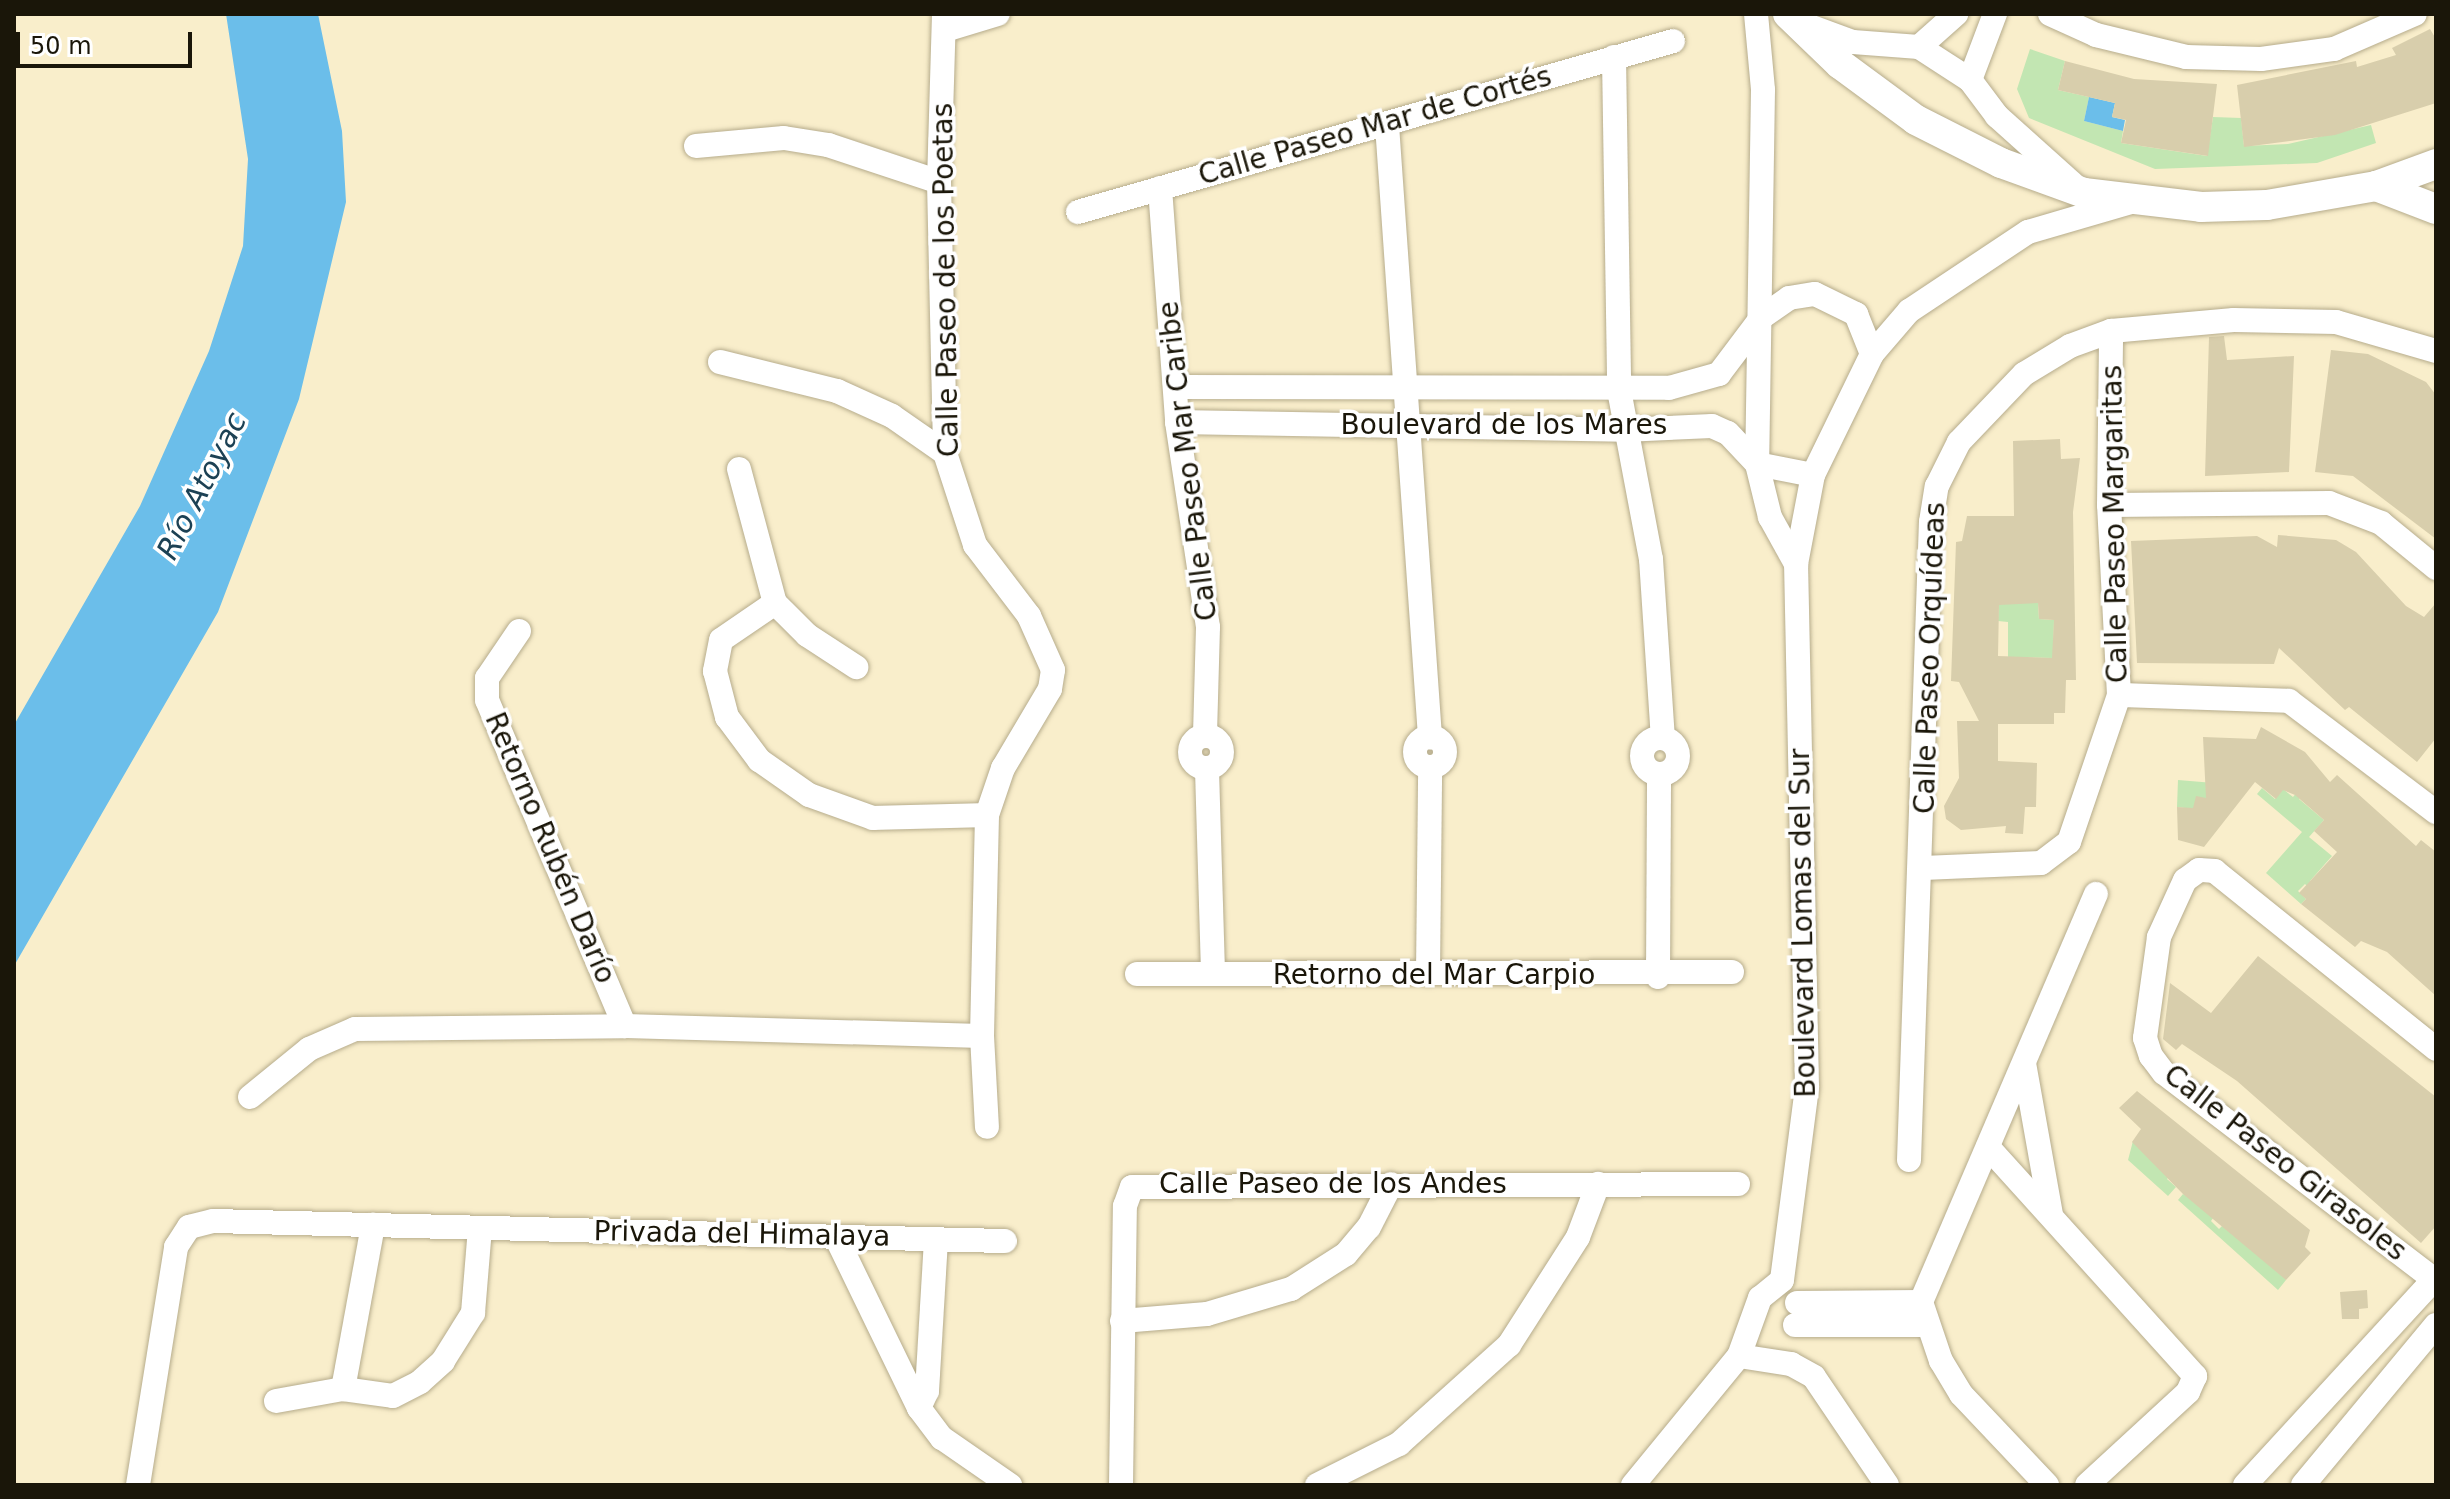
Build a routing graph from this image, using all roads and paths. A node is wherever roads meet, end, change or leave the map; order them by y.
1 (998, 14) edge
2 (1756, 14) edge
3 (1956, 14) edge
4 (1995, 14) edge
5 (2050, 14) edge
6 (2415, 14) edge
7 (1791, 18) edge
8 (944, 22) edge
9 (1673, 41) dead end
10 (1919, 47) junction
11 (1614, 57) junction
12 (1970, 80) junction
13 (1387, 125) junction
14 (696, 146) dead end
15 (2436, 164) edge
16 (939, 182) junction
17 (2376, 186) junction
18 (1160, 188) junction
19 (2084, 193) junction
20 (2136, 201) junction
21 (2436, 209) edge
22 (1078, 212) dead end
23 (1762, 317) junction
24 (2111, 331) junction
25 (2436, 351) edge
26 (1872, 354) junction
27 (720, 362) dead end
28 (1175, 387) junction
29 (1403, 390) junction
30 (1619, 390) junction
31 (1177, 422) junction
32 (1408, 427) junction
33 (1624, 430) junction
34 (945, 453) junction
35 (1757, 464) junction
36 (739, 469) dead end
37 (1813, 475) junction
38 (2109, 505) junction
39 (1796, 564) junction
40 (2436, 568) edge
41 (775, 603) junction
42 (519, 631) dead end
43 (856, 667) dead end
44 (2119, 695) junction
45 (2436, 812) edge
46 (987, 815) junction
47 (1923, 868) junction
48 (2096, 894) dead end
49 (1732, 972) dead end
50 (1213, 973) junction
51 (1137, 974) dead end
52 (1428, 974) junction
53 (1658, 977) junction
54 (625, 1026) junction
55 (982, 1036) junction
56 (2436, 1049) edge
57 (2024, 1063) junction
58 (250, 1097) dead end
59 (987, 1127) dead end
60 (1988, 1147) junction
61 (1909, 1160) dead end
62 (1391, 1184) junction
63 (1598, 1184) junction
64 (1738, 1184) dead end
65 (2051, 1216) junction
66 (373, 1225) junction
67 (480, 1228) junction
68 (836, 1237) junction
69 (936, 1239) junction
70 (1005, 1241) dead end
71 (2435, 1279) edge
72 (1782, 1280) junction
73 (1924, 1313) junction
74 (1796, 1314) junction
75 (1122, 1321) junction
76 (2436, 1325) edge
77 (1739, 1356) junction
78 (1791, 1364) junction
79 (343, 1389) junction
80 (276, 1401) dead end
81 (919, 1408) junction
82 (2250, 1483) edge
83 (138, 1485) edge
84 (1010, 1485) edge
85 (1121, 1485) edge
86 (1317, 1485) edge
87 (1633, 1485) edge
88 (1887, 1485) edge
89 (2047, 1485) edge
90 (2087, 1485) edge
91 (2303, 1485) edge

1 - 8 street
2 - 23 street, Boulevard Lomas del Sur
3 - 10 street
4 - 12 street
5 - 6 street
7 - 10 street
7 - 19 street
8 - 16 street, Calle Paseo de los Poetas
9 - 11 street, Calle Paseo Mar de Cortés
10 - 12 street
11 - 13 street, Calle Paseo Mar de Cortés
11 - 30 street
12 - 19 street
13 - 18 street, Calle Paseo Mar de Cortés
13 - 29 street
14 - 16 street
15 - 17 street
16 - 34 street, Calle Paseo de los Poetas
17 - 20 street
17 - 21 street
18 - 22 street, Calle Paseo Mar de Cortés
18 - 28 street, Calle Paseo Mar Caribe
19 - 20 street
20 - 26 street, Boulevard Lomas del Sur
23 - 26 street
23 - 30 street, Boulevard de los Mares
23 - 35 street, Boulevard Lomas del Sur
24 - 25 street, Calle Paseo Orquídeas
24 - 38 street, Calle Paseo Margaritas
24 - 47 street, Calle Paseo Orquídeas
26 - 37 street, Boulevard Lomas del Sur
27 - 34 street
28 - 29 street, Boulevard de los Mares
28 - 31 street, Calle Paseo Mar Caribe
29 - 30 street, Boulevard de los Mares
29 - 32 street
30 - 33 street
31 - 32 street, Boulevard de los Mares
31 - 50 street, Calle Paseo Mar Caribe
32 - 33 street, Boulevard de los Mares
32 - 52 street
33 - 35 street, Boulevard de los Mares
33 - 53 street
34 - 46 street, Calle Paseo de los Poetas
35 - 37 street
35 - 39 street, Boulevard Lomas del Sur
36 - 41 street
37 - 39 street, Boulevard Lomas del Sur
38 - 40 street
38 - 44 street, Calle Paseo Margaritas
39 - 72 street, Boulevard Lomas del Sur
41 - 43 street
41 - 46 street
42 - 54 street, Retorno Rubén Darío
44 - 45 street
44 - 47 street, Calle Paseo Margaritas
46 - 55 street, Calle Paseo de los Poetas
47 - 61 street, Calle Paseo Orquídeas
48 - 57 street
49 - 53 street, Retorno del Mar Carpio
50 - 51 street, Retorno del Mar Carpio
50 - 52 street, Retorno del Mar Carpio
52 - 53 street, Retorno del Mar Carpio
54 - 55 street, Retorno Rubén Darío
54 - 58 street, Retorno Rubén Darío
55 - 59 street, Calle Paseo de los Poetas
56 - 71 street, Calle Paseo Girasoles
57 - 60 street
57 - 65 street
60 - 65 street
60 - 73 street
62 - 63 street, Calle Paseo de los Andes
62 - 75 street
62 - 75 street, Calle Paseo de los Andes
63 - 64 street, Calle Paseo de los Andes
63 - 86 street
65 - 90 street
66 - 67 street, Privada del Himalaya
66 - 79 street
66 - 83 street, Privada del Himalaya
67 - 68 street, Privada del Himalaya
67 - 79 street
68 - 69 street, Privada del Himalaya
68 - 81 street
69 - 70 street, Privada del Himalaya
69 - 81 street
71 - 82 street
72 - 74 street
72 - 77 street
73 - 74 street
73 - 89 street
74 - 78 street
75 - 85 street, Calle Paseo de los Andes
76 - 91 street
77 - 78 street
77 - 87 street
78 - 88 street
79 - 80 street
81 - 84 street

